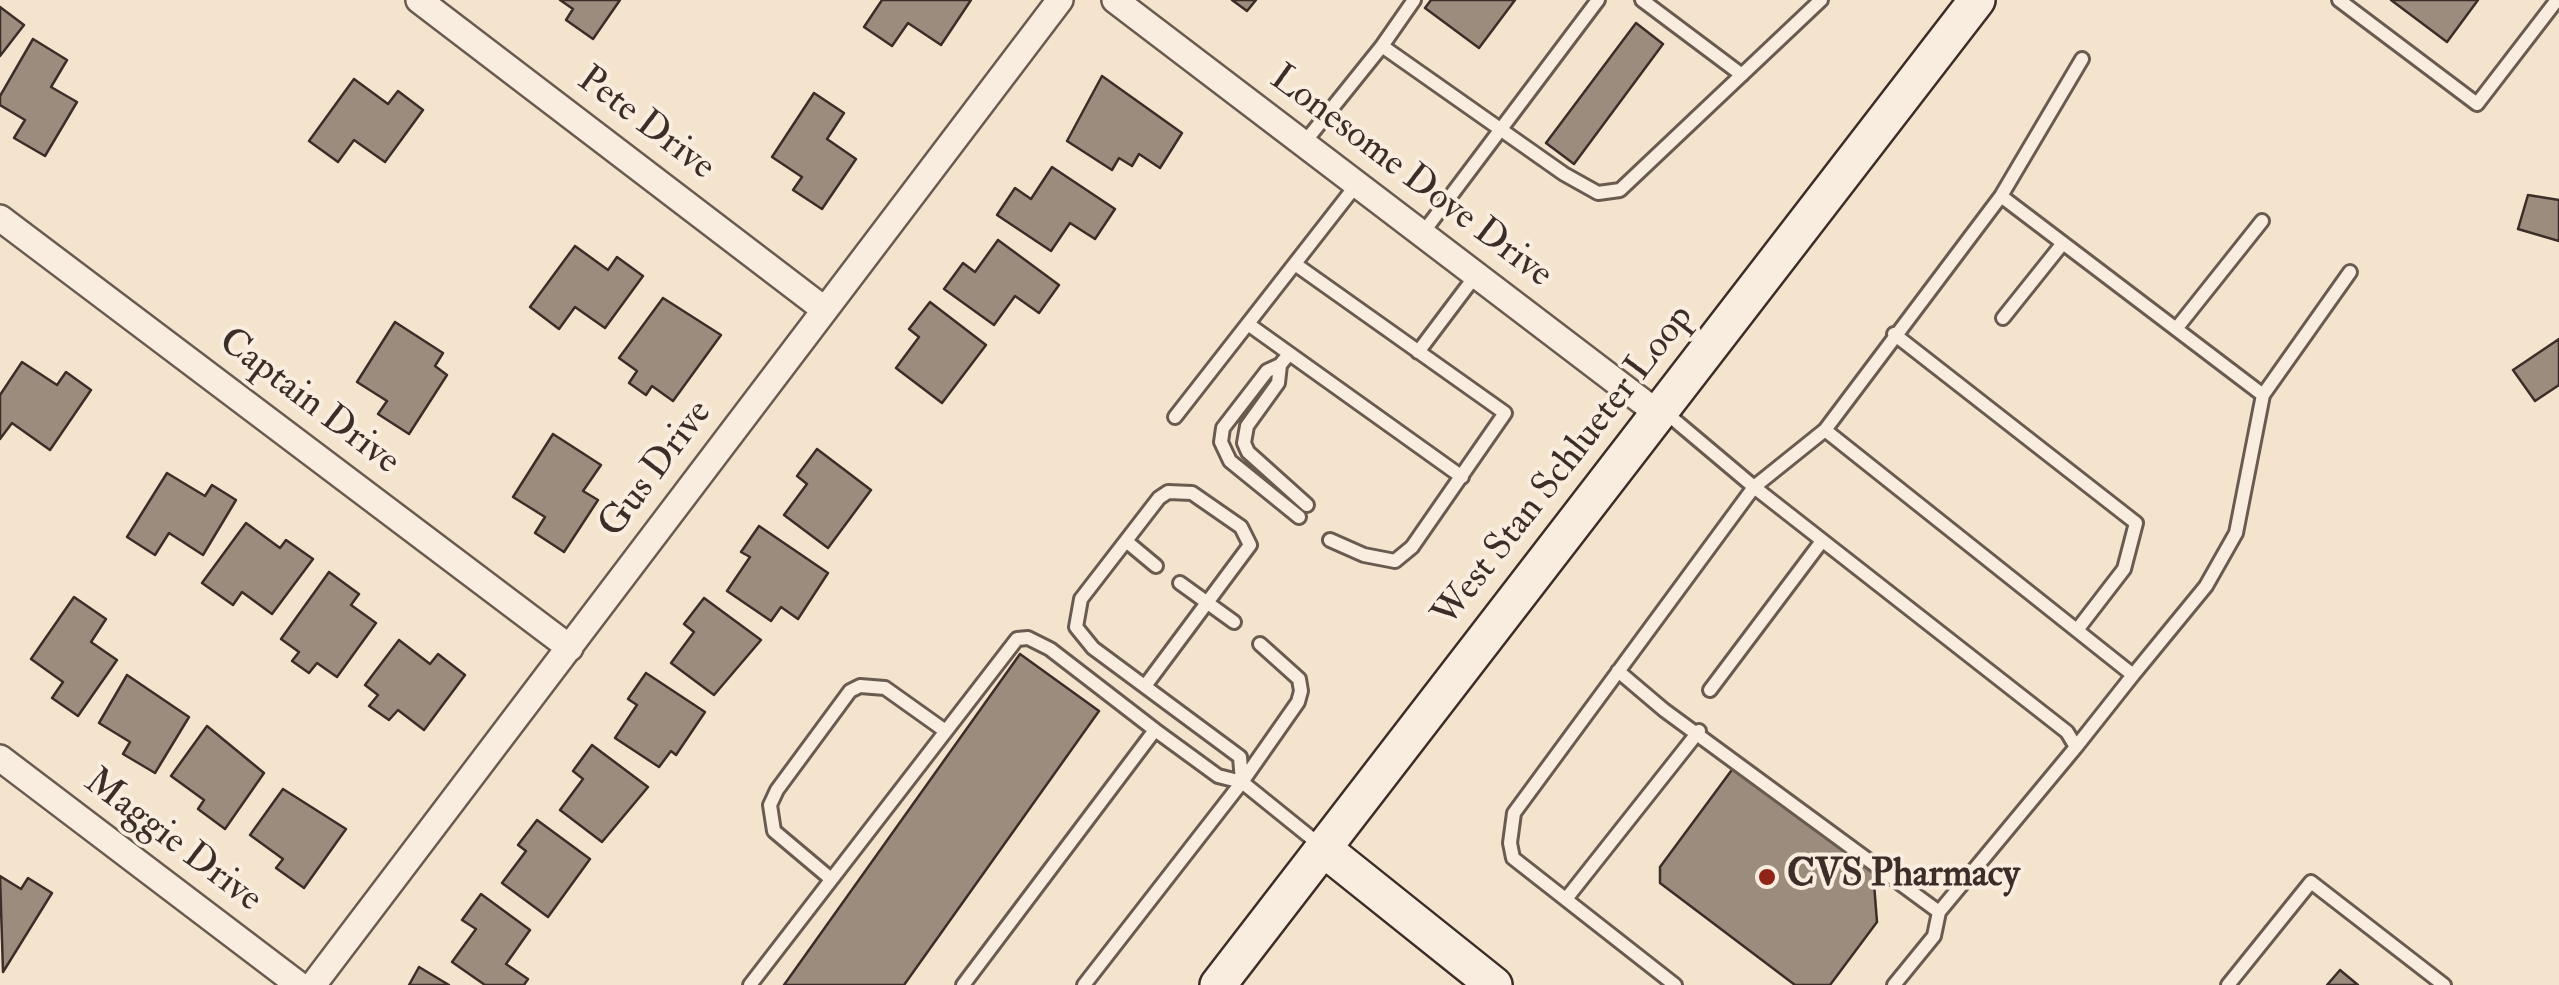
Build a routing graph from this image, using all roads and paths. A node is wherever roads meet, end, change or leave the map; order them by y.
1 (419, 0) edge
2 (1060, 0) edge
3 (1116, 0) edge
4 (1414, 0) edge
5 (1598, 0) edge
6 (1642, 0) edge
7 (1821, 0) edge
8 (1977, 0) edge
9 (2339, 0) edge
10 (2557, 0) edge
11 (1382, 46) junction
12 (2082, 59) dead end
13 (1742, 75) junction
14 (1500, 129) junction
15 (1304, 144) junction
16 (1357, 184) junction
17 (2001, 196) junction
18 (0, 218) edge
19 (2262, 221) dead end
20 (1422, 234) junction
21 (2063, 243) junction
22 (1294, 264) junction
23 (2350, 272) dead end
24 (1476, 275) junction
25 (825, 310) junction
26 (2004, 318) dead end
27 (1248, 324) junction
28 (2176, 329) junction
29 (1894, 334) junction
30 (1418, 352) junction
31 (1284, 359) junction
32 (2263, 395) junction
33 (1661, 412) junction
34 (1175, 417) dead end
35 (1825, 430) junction
36 (1462, 477) junction
37 (1754, 487) junction
38 (1335, 536) dead end
39 (1822, 540) junction
40 (1126, 542) junction
41 (1156, 566) dead end
42 (1180, 583) dead end
43 (1207, 603) junction
44 (1234, 622) dead end
45 (2077, 630) junction
46 (1260, 644) dead end
47 (570, 648) junction
48 (1618, 670) junction
49 (2133, 675) junction
50 (1145, 686) junction
51 (1710, 690) dead end
52 (944, 730) junction
53 (1155, 730) junction
54 (1699, 731) junction
55 (2076, 747) junction
56 (0, 758) edge
57 (1242, 782) junction
58 (1324, 848) junction
59 (831, 879) junction
60 (1566, 899) junction
61 (1939, 912) junction
62 (299, 985) edge
63 (312, 985) edge
64 (750, 985) edge
65 (963, 985) edge
66 (1084, 985) edge
67 (1218, 985) edge
68 (1494, 985) edge
69 (1675, 985) edge
70 (1894, 985) edge
71 (2228, 985) edge
72 (2444, 985) edge

1 - 25 street, Pete Drive
2 - 25 street, Gus Drive
3 - 15 street, Lonesome Dove Drive
4 - 11 lane
5 - 14 lane
6 - 13 lane
7 - 13 lane
8 - 33 main road, West Stan Schlueter Loop
9 - 10 lane
11 - 14 lane
11 - 15 lane
12 - 17 lane
13 - 14 lane
14 - 20 lane
15 - 16 street, Lonesome Dove Drive
16 - 20 street, Lonesome Dove Drive
16 - 22 lane
17 - 21 lane
17 - 29 lane
18 - 47 street, Captain Drive
19 - 28 lane
20 - 24 street, Lonesome Dove Drive
21 - 26 lane
21 - 28 lane
22 - 27 lane
22 - 30 lane
23 - 32 lane
24 - 30 lane
24 - 33 street, Lonesome Dove Drive
25 - 47 street, Gus Drive
27 - 31 lane
27 - 34 lane
28 - 32 lane
29 - 35 lane
29 - 45 lane
30 - 36 lane
31 - 31 lane
31 - 36 lane
32 - 49 lane
33 - 37 lane
33 - 58 main road, West Stan Schlueter Loop
35 - 37 lane
35 - 45 lane
36 - 38 lane
37 - 39 lane
37 - 48 lane
39 - 51 lane
39 - 55 lane
40 - 41 lane
40 - 43 lane
40 - 50 lane
42 - 43 lane
43 - 44 lane
43 - 50 lane
45 - 49 lane
46 - 57 lane
47 - 63 street, Gus Drive
48 - 54 lane
48 - 60 lane
49 - 55 lane
50 - 57 lane
52 - 53 lane
52 - 59 lane
52 - 59 lane
53 - 57 lane
53 - 65 lane
54 - 60 lane
54 - 61 lane
55 - 61 lane
56 - 62 street, Maggie Drive
57 - 58 lane
57 - 66 lane
58 - 67 main road, West Stan Schlueter Loop
58 - 68 main road
59 - 64 lane
60 - 69 lane
61 - 70 lane
71 - 72 lane

